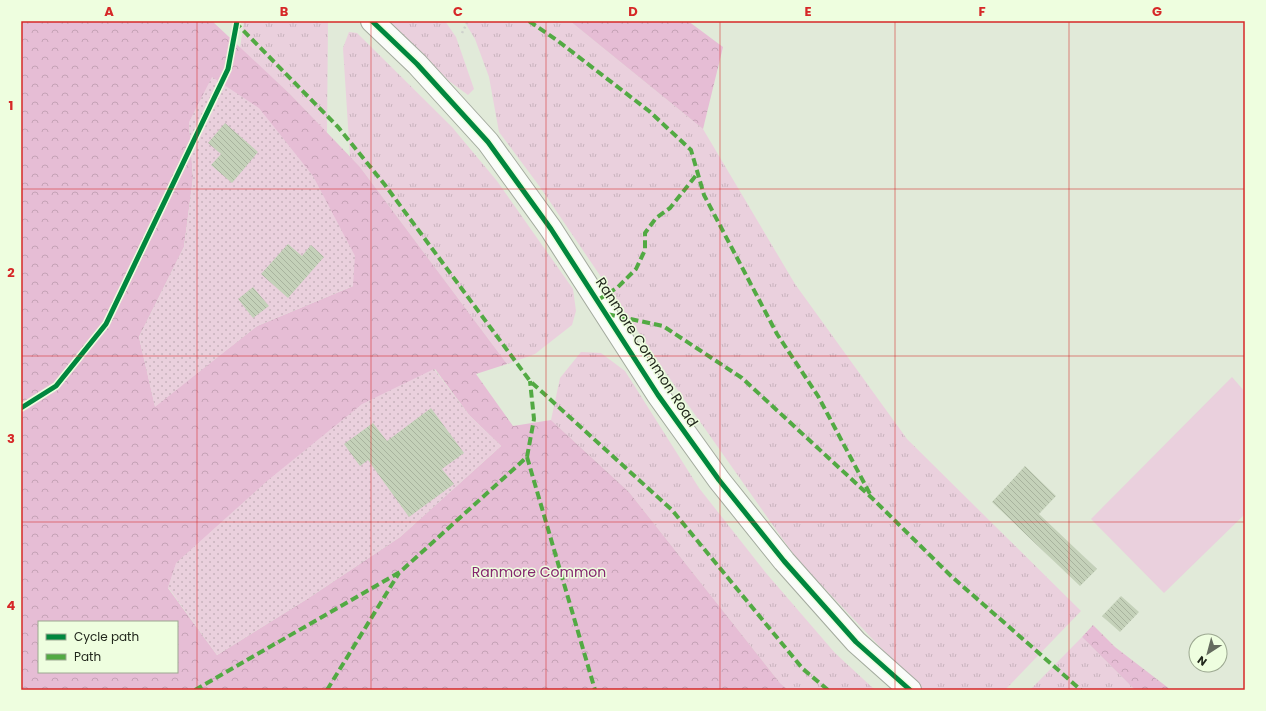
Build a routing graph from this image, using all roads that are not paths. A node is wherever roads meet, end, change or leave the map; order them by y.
1 (372, 21) edge
2 (910, 690) edge

1 - 2 street, Ranmore Common Road

